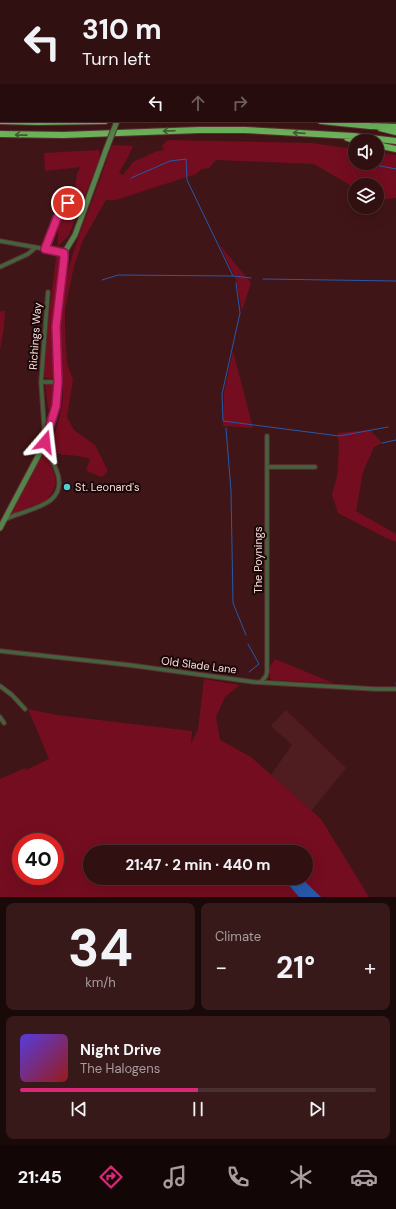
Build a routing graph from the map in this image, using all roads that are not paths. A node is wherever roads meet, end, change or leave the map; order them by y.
1 (117, 122) edge
2 (331, 122) edge
3 (370, 126) junction
4 (396, 126) edge
5 (396, 132) edge
6 (0, 134) edge
7 (337, 136) junction
8 (348, 139) edge
9 (396, 141) edge
10 (384, 146) edge
11 (396, 149) edge
12 (68, 203) dead end
13 (2, 242) edge
14 (35, 248) junction
15 (45, 249) junction
16 (64, 253) junction
17 (0, 267) edge
18 (48, 292) dead end
19 (41, 382) junction
20 (58, 382) junction
21 (267, 436) dead end
22 (45, 443) junction
23 (267, 467) junction
24 (315, 467) dead end
25 (4, 520) junction
26 (0, 528) edge
27 (0, 651) edge
28 (261, 682) junction
29 (0, 686) edge
30 (396, 689) edge
31 (25, 709) dead end
32 (0, 717) edge
33 (4, 723) dead end

1 - 16 street, bridge
2 - 3 highway
3 - 4 highway
3 - 5 highway
7 -> 6 highway
7 - 8 highway
7 - 9 highway
10 - 11 highway
12 - 15 street
13 - 14 street
14 - 15 street
14 - 17 street
15 - 16 street
16 - 20 street, Richings Way
18 - 19 street, Richings Way
19 - 20 street, Richings Way
19 - 22 street, Richings Way
20 - 22 street, Richings Way
21 - 23 street, The Poynings
22 - 25 street, Richings Way
22 - 25 street
23 - 24 street
23 - 28 street, The Poynings
25 - 26 street, Richings Way
27 - 28 street, Old Slade Lane
28 - 30 street, Old Slade Lane
29 - 31 street
32 - 33 street

